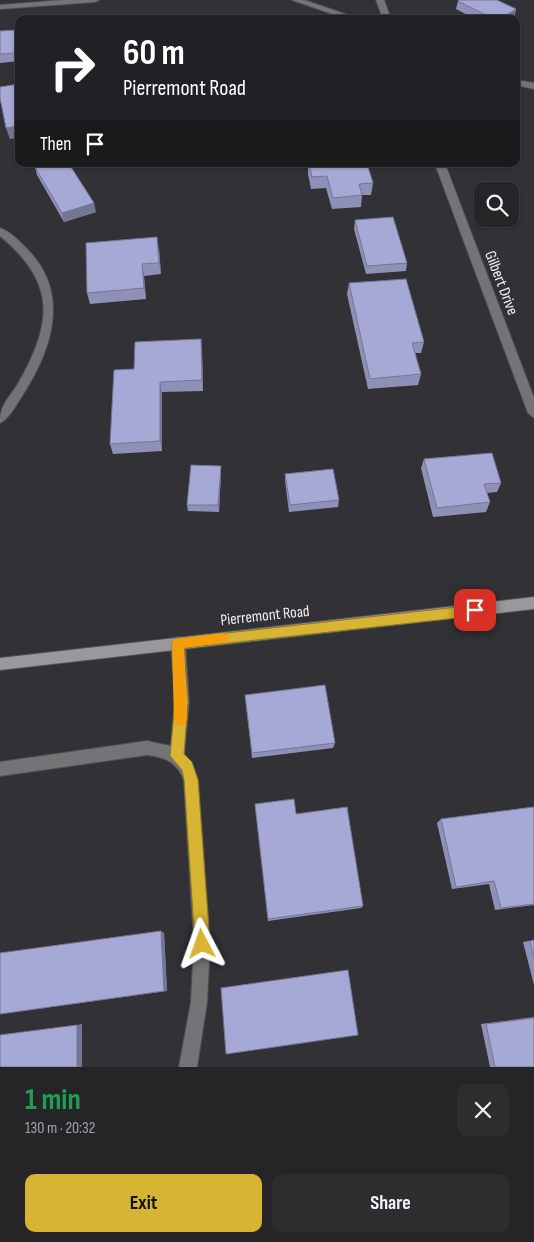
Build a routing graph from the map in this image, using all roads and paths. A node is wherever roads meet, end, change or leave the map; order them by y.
1 (95, 0) edge
2 (296, 0) edge
3 (380, 0) edge
4 (0, 7) edge
5 (343, 15) edge
6 (386, 15) edge
7 (520, 83) edge
8 (534, 86) edge
9 (441, 167) edge
10 (0, 231) edge
11 (534, 413) edge
12 (0, 418) edge
13 (534, 604) edge
14 (178, 643) junction
15 (0, 664) edge
16 (177, 756) junction
17 (0, 769) edge
18 (188, 1067) edge

1 - 4 street
2 - 5 street
3 - 6 street
7 - 8 street
9 - 11 street, Gilbert Drive
10 - 12 street
13 - 14 main road, Pierremont Road
14 - 15 main road, Pierremont Road
14 - 16 street
16 - 17 street
16 - 18 street

